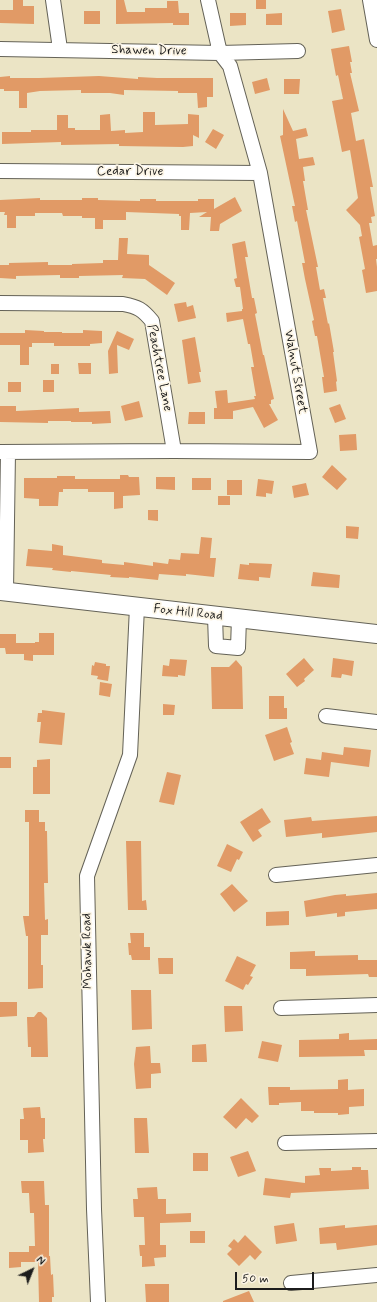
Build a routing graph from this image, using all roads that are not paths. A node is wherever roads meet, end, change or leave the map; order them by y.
1 (53, 0) edge
2 (208, 0) edge
3 (370, 0) edge
4 (377, 36) edge
5 (0, 49) edge
6 (60, 49) junction
7 (298, 52) dead end
8 (220, 53) junction
9 (0, 171) edge
10 (260, 173) junction
11 (0, 304) edge
12 (174, 451) junction
13 (4, 452) edge
14 (3, 591) edge
15 (137, 607) junction
16 (215, 616) junction
17 (239, 618) junction
18 (377, 634) edge
19 (326, 716) dead end
20 (377, 722) edge
21 (377, 865) edge
22 (276, 875) dead end
23 (377, 1005) edge
24 (281, 1008) dead end
25 (377, 1140) edge
26 (285, 1143) dead end
27 (377, 1276) edge
28 (291, 1283) dead end
29 (98, 1302) edge

1 - 6 street
2 - 8 street, Walnut Street
3 - 4 street
5 - 6 street, Shawen Drive
6 - 8 street, Shawen Drive
7 - 8 street, Shawen Drive
8 - 10 street, Walnut Street
9 - 10 street, Cedar Drive
10 - 12 street, Walnut Street
11 - 12 street, Peachtree Lane
12 - 13 street, Walnut Street
13 - 14 street
14 - 15 main road, Fox Hill Road
15 - 16 main road, Fox Hill Road
15 - 29 street, Mohawk Road
16 - 17 main road, Fox Hill Road
16 - 17 street
17 - 18 main road, Fox Hill Road
19 - 20 street
21 - 22 street
23 - 24 street
25 - 26 street
27 - 28 street

